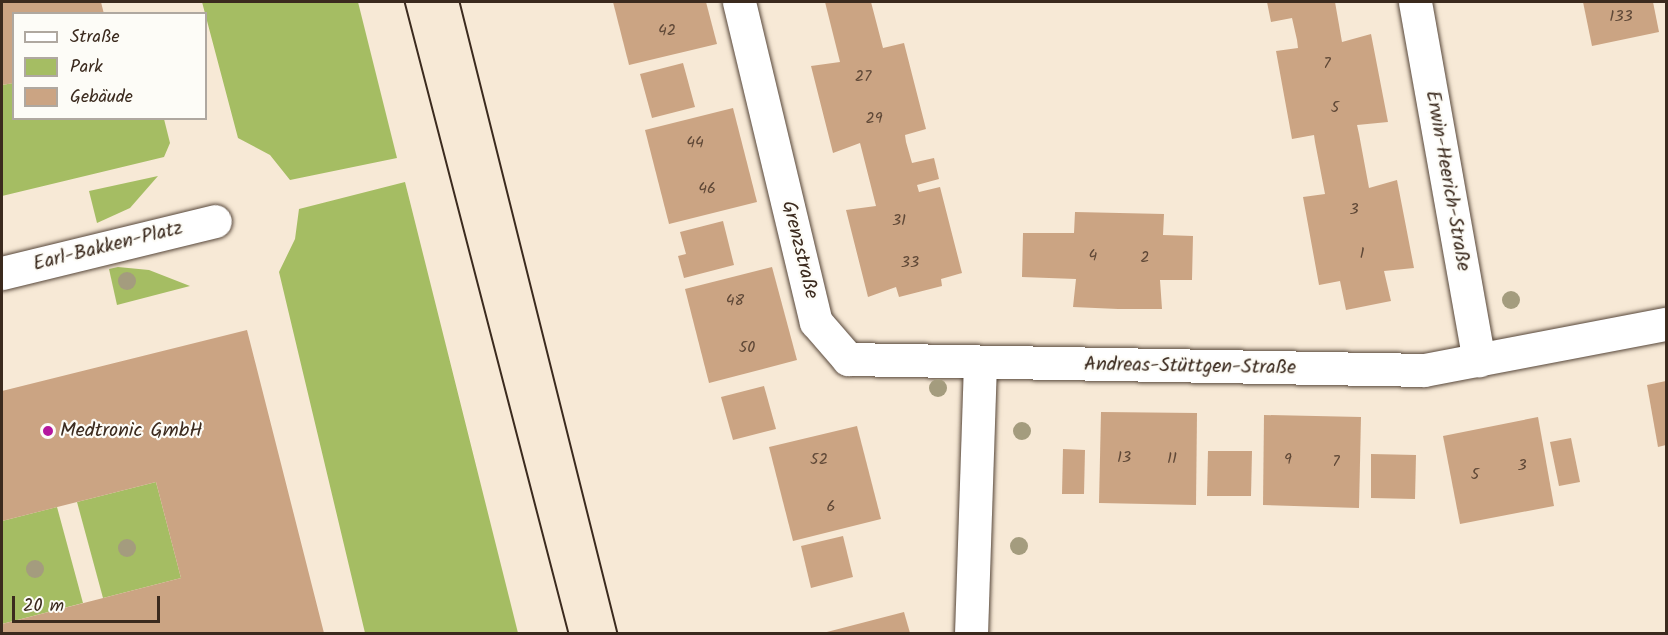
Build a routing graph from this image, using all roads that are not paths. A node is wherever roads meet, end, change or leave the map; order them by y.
1 (739, 2) edge
2 (1415, 2) edge
3 (214, 221) dead end
4 (2, 273) edge
5 (1666, 324) edge
6 (1479, 360) junction
7 (980, 363) junction
8 (971, 633) edge

1 - 7 street, Grenzstraße
2 - 6 street, Erwin-Heerich-Straße
3 - 4 street, Earl-Bakken-Platz
5 - 6 street, Andreas-Stüttgen-Straße
6 - 7 street, Andreas-Stüttgen-Straße
7 - 8 street

